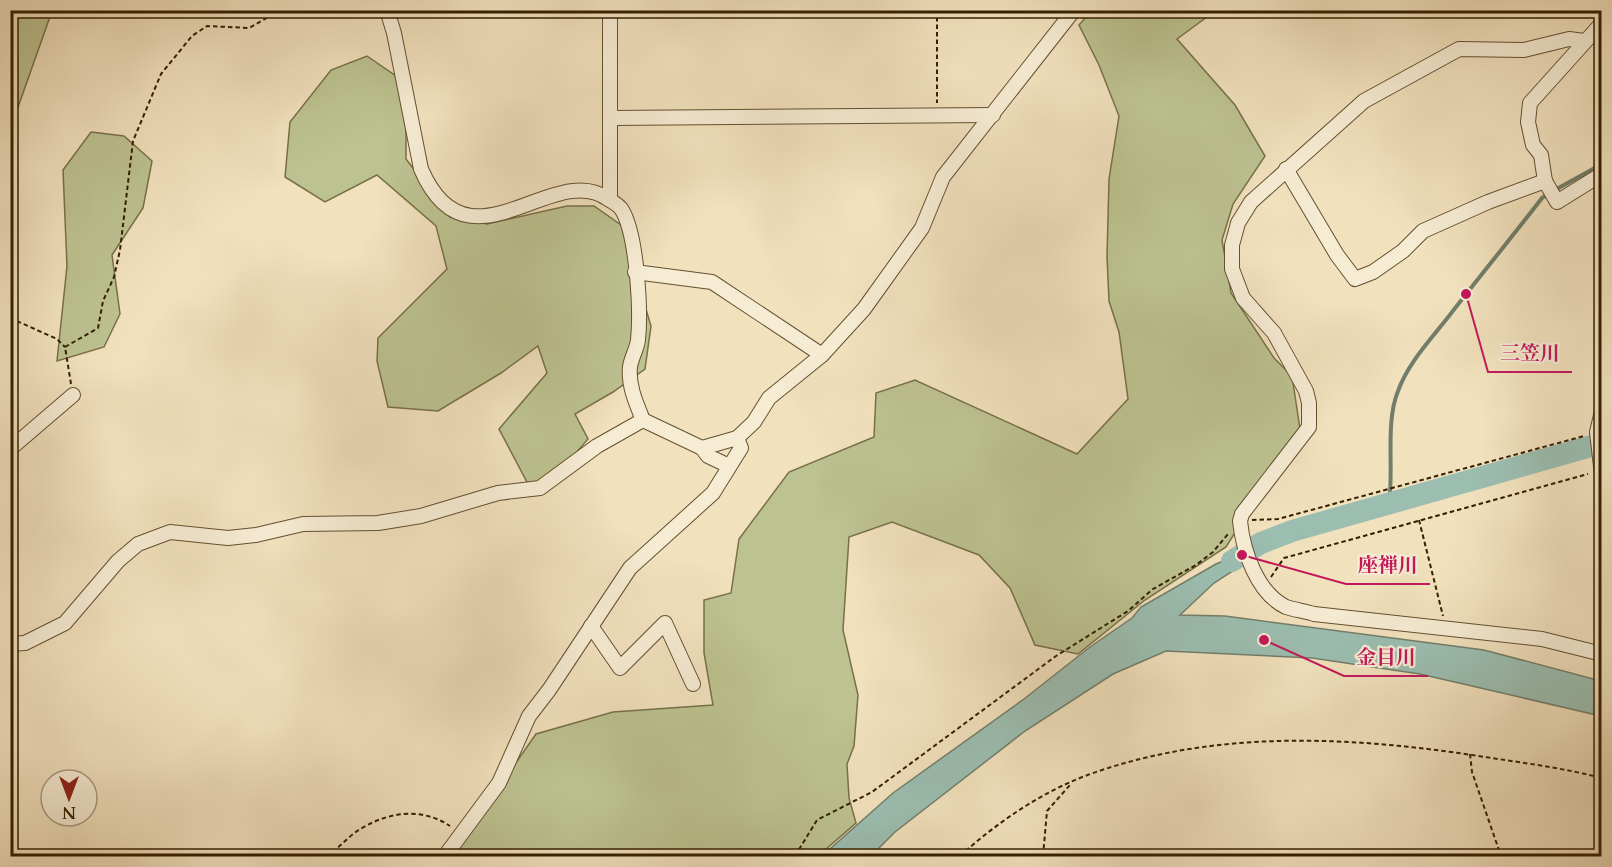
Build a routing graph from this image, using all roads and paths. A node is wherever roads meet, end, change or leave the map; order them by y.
1 (281, 10) edge
2 (387, 10) edge
3 (610, 10) edge
4 (935, 10) edge
5 (1074, 10) edge
6 (1602, 23) edge
7 (1584, 41) junction
8 (937, 115) junction
9 (993, 115) junction
10 (610, 118) junction
11 (1286, 168) junction
12 (1602, 174) edge
13 (1545, 182) junction
14 (610, 200) junction
15 (635, 273) junction
16 (10, 318) edge
17 (65, 347) junction
18 (822, 355) junction
19 (73, 395) joint
20 (1602, 411) edge
21 (643, 420) junction
22 (1597, 432) junction
23 (737, 438) junction
24 (702, 448) junction
25 (10, 449) edge
26 (729, 466) junction
27 (1601, 473) edge
28 (1419, 520) junction
29 (1241, 525) junction
30 (1261, 584) junction
31 (591, 626) junction
32 (1446, 627) junction
33 (10, 644) edge
34 (1602, 654) edge
35 (693, 684) dead end
36 (1470, 754) junction
37 (1602, 778) edge
38 (1072, 783) junction
39 (462, 834) junction
40 (326, 856) edge
41 (445, 856) edge
42 (795, 856) edge
43 (960, 856) edge
44 (1043, 856) edge
45 (1501, 856) edge

1 - 17 path
2 - 14 street
3 - 10 street
4 - 8 path
5 - 9 street
6 - 7 street
7 - 11 street
7 - 13 street
8 - 9 street
8 - 10 street
9 - 18 street
10 - 14 street
11 - 13 street
11 - 29 street
12 - 13 street
14 - 15 street
15 - 18 street
15 - 21 street
16 - 17 path
17 - 19 path
18 - 23 street
19 - 25 street
20 - 22 street
21 - 24 street
21 - 33 street
22 - 27 street
22 - 29 path
23 - 24 street
23 - 26 street
24 - 26 street
26 - 31 street
27 - 28 path
28 - 30 path
28 - 32 path
29 - 30 street
29 - 42 path
30 - 32 street
31 - 35 street
31 - 39 street
32 - 34 street
36 - 37 path
36 - 38 path
36 - 45 path
38 - 43 path
38 - 44 path
39 - 40 path
39 - 41 street

